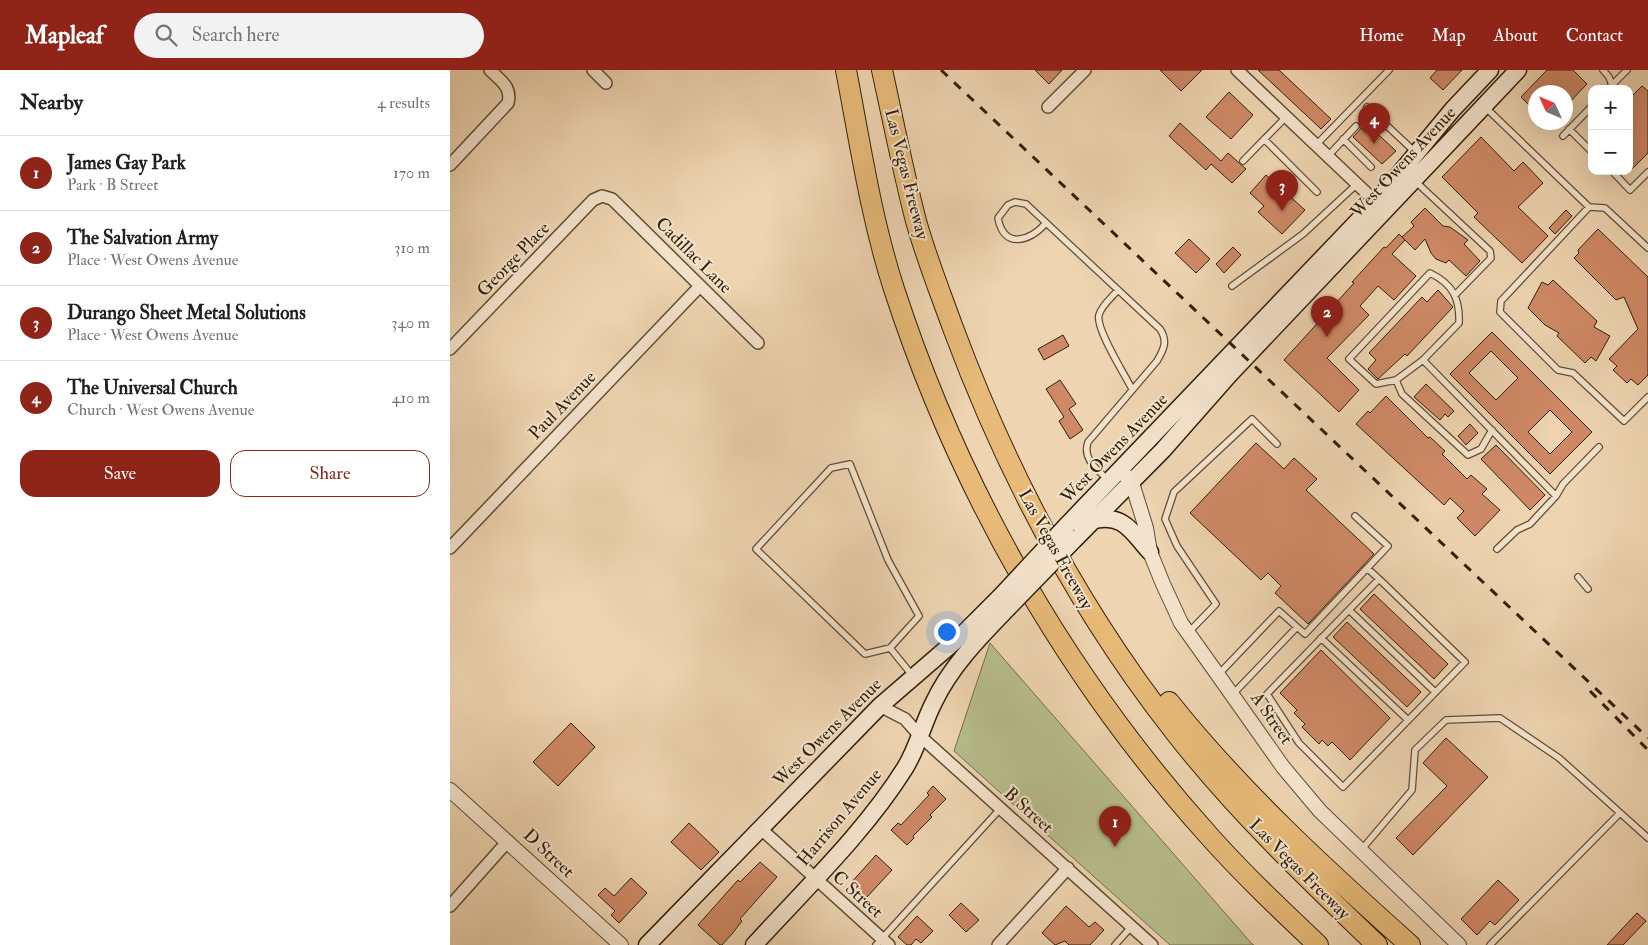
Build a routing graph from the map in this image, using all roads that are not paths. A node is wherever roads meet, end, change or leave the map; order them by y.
1 (490, 70) edge
2 (593, 70) edge
3 (846, 70) edge
4 (882, 70) edge
5 (1084, 70) edge
6 (1237, 70) edge
7 (1388, 70) edge
8 (1490, 70) edge
9 (1518, 70) edge
10 (1603, 70) edge
11 (1627, 70) edge
12 (606, 83) dead end
13 (1610, 85) edge
14 (1612, 85) edge
15 (1483, 106) junction
16 (1367, 107) dead end
17 (1048, 108) dead end
18 (1453, 109) junction
19 (1588, 110) edge
20 (1286, 117) junction
21 (1467, 123) junction
22 (1573, 125) edge
23 (1356, 126) dead end
24 (1568, 130) edge
25 (1570, 130) edge
26 (1563, 136) dead end
27 (1264, 139) junction
28 (1343, 139) junction
29 (1316, 146) junction
30 (1588, 148) edge
31 (1417, 153) junction
32 (1328, 156) junction
33 (1243, 161) dead end
34 (450, 165) edge
35 (1371, 167) dead end
36 (1648, 172) edge
37 (1616, 175) edge
38 (1414, 180) junction
39 (1357, 184) junction
40 (1317, 192) dead end
41 (602, 196) joint
42 (1376, 202) junction
43 (1589, 208) junction
44 (1046, 223) junction
45 (1648, 248) edge
46 (700, 286) junction
47 (1232, 286) dead end
48 (1118, 290) junction
49 (1455, 295) junction
50 (758, 344) dead end
51 (450, 349) edge
52 (1423, 360) junction
53 (1396, 380) junction
54 (1132, 389) junction
55 (1648, 397) edge
56 (1492, 430) junction
57 (1277, 444) dead end
58 (1599, 447) dead end
59 (1115, 476) junction
60 (1132, 483) junction
61 (1556, 496) junction
62 (1356, 516) dead end
63 (1091, 521) junction
64 (1072, 531) junction
65 (450, 548) edge
66 (1497, 550) dead end
67 (1150, 552) junction
68 (1063, 566) junction
69 (1367, 568) junction
70 (1578, 577) dead end
71 (1379, 579) junction
72 (1588, 589) dead end
73 (1004, 603) junction
74 (1349, 610) junction
75 (1297, 627) junction
76 (1188, 633) junction
77 (1321, 638) junction
78 (890, 648) junction
79 (1218, 675) junction
80 (914, 677) junction
81 (1435, 692) junction
82 (1232, 695) junction
83 (934, 702) joint
84 (880, 706) junction
85 (1408, 720) junction
86 (920, 736) junction
87 (450, 790) edge
88 (1002, 808) junction
89 (1620, 813) junction
90 (760, 828) junction
91 (1648, 838) edge
92 (508, 841) junction
93 (1361, 851) junction
94 (1068, 868) junction
95 (815, 878) junction
96 (450, 906) edge
97 (1132, 926) junction
98 (882, 943) edge
99 (621, 945) edge
100 (647, 945) edge
101 (754, 945) edge
102 (998, 945) edge
103 (1115, 945) edge
104 (1152, 945) edge
105 (1318, 945) edge
106 (1377, 945) edge
107 (1410, 945) edge
108 (1459, 945) edge
109 (1490, 945) edge

1 - 34 street
2 - 12 street
3 - 105 highway, Las Vegas Freeway
4 - 68 highway, Las Vegas Freeway
5 - 17 street
6 - 20 street
7 - 29 lane
8 - 18 main road, West Owens Avenue
9 - 15 main road, West Owens Avenue
10 - 13 lane
11 - 14 lane
15 - 21 main road, West Owens Avenue
15 - 43 lane
16 - 31 lane
18 - 21 main road
18 - 31 main road, West Owens Avenue
19 - 22 lane
20 - 27 lane
20 - 29 street
21 - 38 main road, West Owens Avenue
23 - 28 lane
24 - 26 lane
25 - 30 lane
27 - 33 lane
27 - 40 lane
28 - 32 lane
28 - 35 lane
29 - 32 street
31 - 42 main road, West Owens Avenue
32 - 39 street
36 - 37 lane
38 - 49 lane
38 - 60 main road, West Owens Avenue
39 - 42 street
39 - 47 lane
41 - 46 street, Cadillac Lane
41 - 51 street, George Place
42 - 59 main road, West Owens Avenue
43 - 45 lane
43 - 55 lane
44 - 44 lane
44 - 48 lane
46 - 50 street, Cadillac Lane
46 - 65 street, Paul Avenue
48 - 54 lane
48 - 54 lane
49 - 52 lane
49 - 53 lane
52 - 53 lane
52 - 56 lane
53 - 56 lane
54 - 59 lane
56 - 61 lane
57 - 76 lane
58 - 61 lane
59 - 60 street, A Street
59 - 64 main road, West Owens Avenue
60 - 63 main road, West Owens Avenue
60 - 67 street, A Street
61 - 66 lane
62 - 69 lane
63 - 64 main road, West Owens Avenue
63 - 67 main road
64 - 73 main road, West Owens Avenue, bridge
67 - 76 street, A Street
68 - 106 highway, Las Vegas Freeway
68 - 107 highway
69 - 71 lane
69 - 75 lane
70 - 72 lane
71 - 74 lane
71 - 81 lane
73 - 80 main road, West Owens Avenue
73 - 83 main road, West Owens Avenue
74 - 77 lane
74 - 81 lane
75 - 79 lane
75 - 82 lane
76 - 79 street, A Street
77 - 85 lane
77 - 85 lane
78 - 78 lane
78 - 80 lane
79 - 82 street, A Street
80 - 84 main road, West Owens Avenue
81 - 85 lane
82 - 93 street, A Street
83 - 86 main road, Harrison Avenue
84 - 86 street, B Street
84 - 90 main road, West Owens Avenue
86 - 88 street, B Street
86 - 95 main road, Harrison Avenue
87 - 92 street, D Street
88 - 94 street, B Street
88 - 98 lane
89 - 91 lane
89 - 93 lane
89 - 109 lane
90 - 95 street, C Street
90 - 100 main road, West Owens Avenue
92 - 96 street
92 - 99 street, D Street
93 - 108 street, A Street
94 - 97 street, B Street
94 - 102 street
95 - 98 street, C Street
95 - 101 main road, Harrison Avenue
97 - 103 lane
97 - 104 street, B Street

